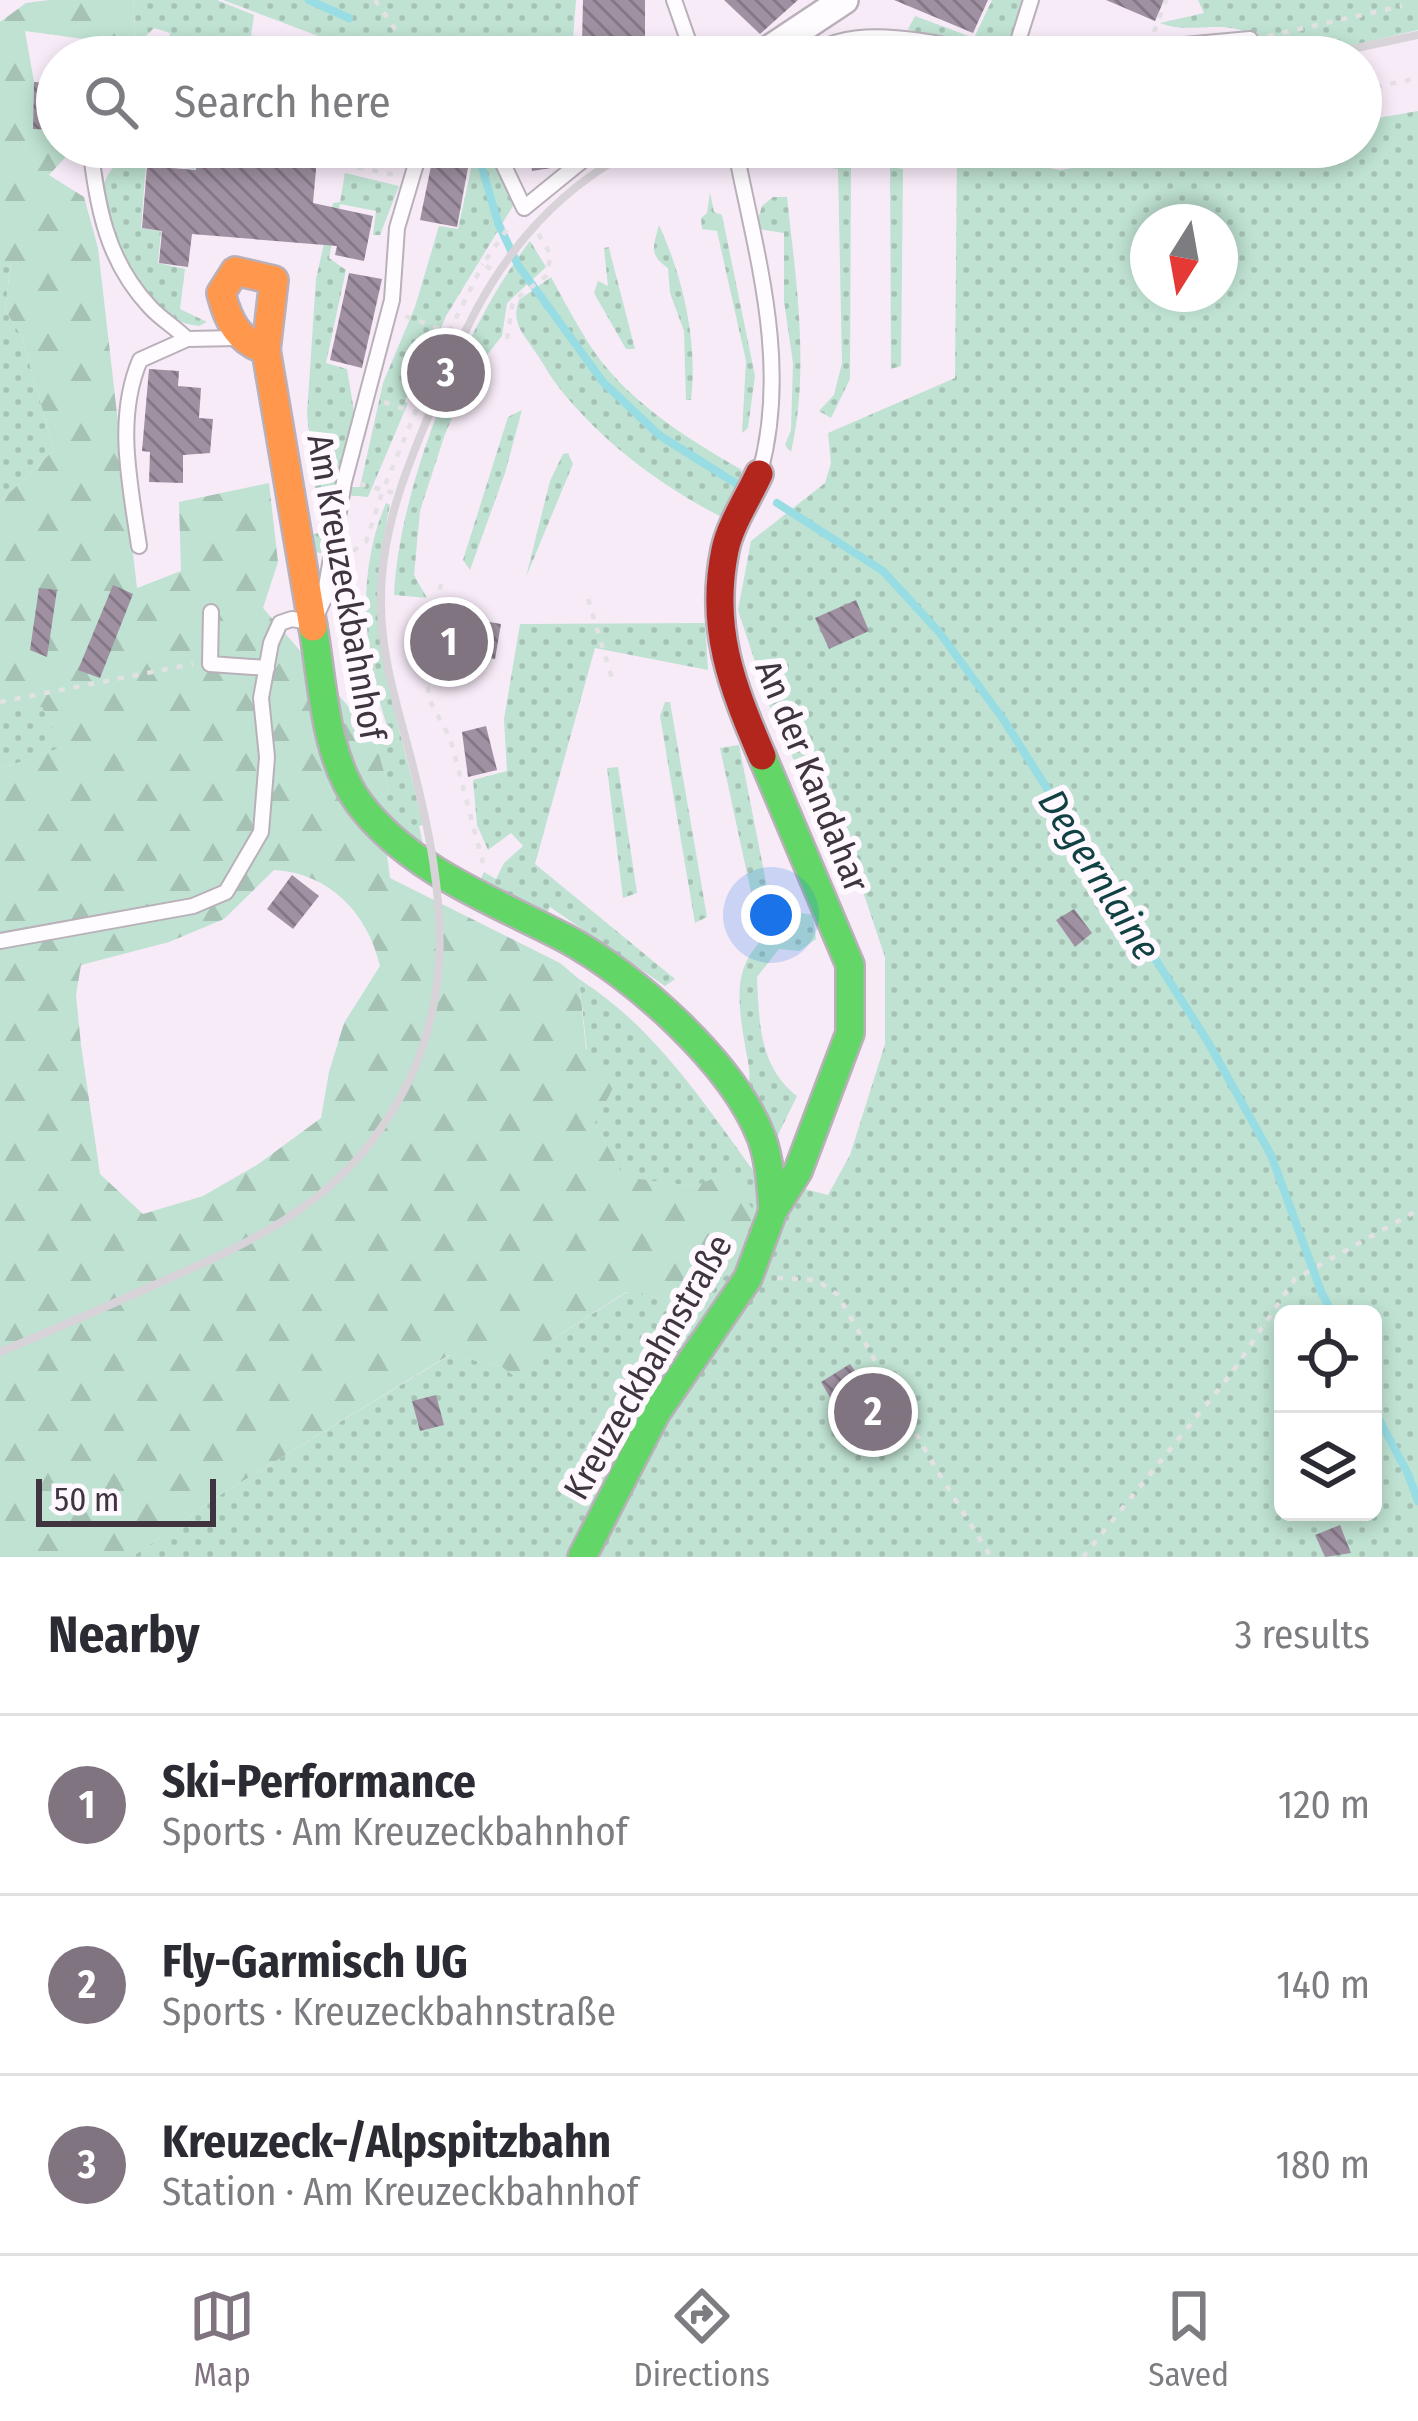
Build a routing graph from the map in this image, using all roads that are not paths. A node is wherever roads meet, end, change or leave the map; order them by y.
1 (674, 0) edge
2 (844, 0) edge
3 (1031, 0) edge
4 (687, 36) edge
5 (790, 36) edge
6 (1017, 36) edge
7 (93, 168) edge
8 (415, 168) edge
9 (505, 168) edge
10 (573, 168) edge
11 (739, 168) edge
12 (238, 338) junction
13 (187, 339) junction
14 (266, 350) junction
15 (759, 475) joint
16 (139, 546) dead end
17 (211, 612) dead end
18 (313, 622) junction
19 (267, 668) junction
20 (0, 941) edge
21 (773, 1211) junction
22 (582, 1557) edge

1 - 4 lane
2 - 5 street
3 - 6 lane
7 - 13 lane
8 - 18 lane
9 - 10 lane
11 - 15 lane, An der Kandahar
12 - 13 lane
12 - 14 street
12 - 14 street, Am Kreuzeckbahnhof
13 - 16 lane
14 - 18 street, Am Kreuzeckbahnhof
15 - 21 street, An der Kandahar
17 - 19 lane
18 - 19 lane, Am Kreuzeckbahnhof
18 - 21 street, Am Kreuzeckbahnhof
19 - 20 lane, Am Kreuzeckbahnhof
21 - 22 street, Kreuzeckbahnstraße

